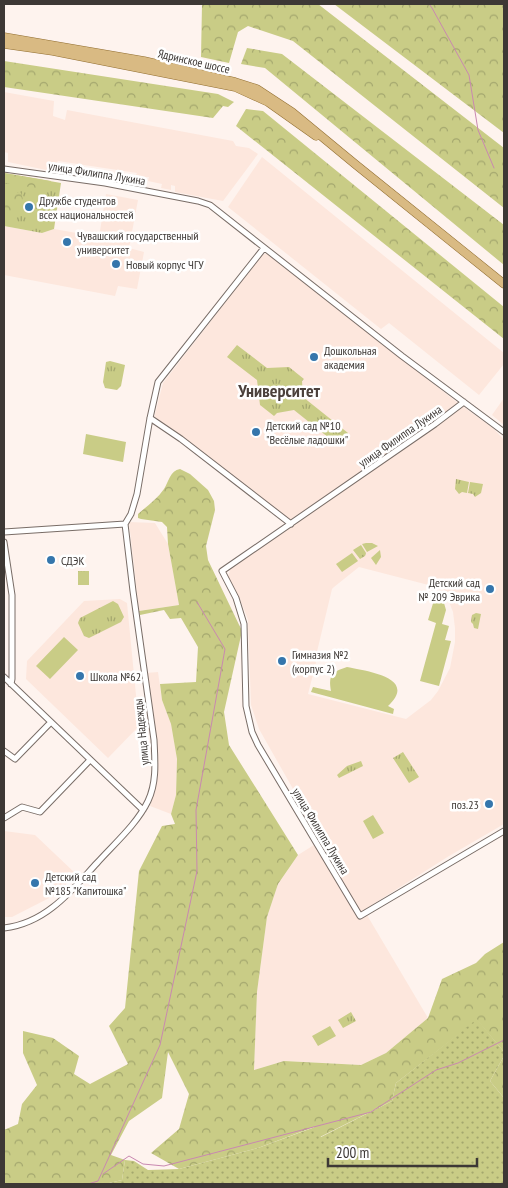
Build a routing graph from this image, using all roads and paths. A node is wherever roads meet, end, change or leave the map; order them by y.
1 (4, 37) edge
2 (4, 44) edge
3 (54, 48) junction
4 (4, 169) edge
5 (264, 248) junction
6 (504, 284) edge
7 (464, 402) junction
8 (150, 418) junction
9 (504, 432) edge
10 (125, 524) junction
11 (290, 524) junction
12 (4, 532) edge
13 (4, 542) edge
14 (4, 677) edge
15 (11, 684) junction
16 (51, 722) junction
17 (4, 751) edge
18 (90, 760) junction
19 (142, 810) junction
20 (4, 818) edge
21 (504, 831) edge
22 (4, 928) edge

1 - 3 main road, Ядринское шоссе
2 - 3 main road, Ядринское шоссе
3 - 6 main road, Ядринское шоссе
4 - 5 street, улица Филиппа Лукина
5 - 7 street, улица Филиппа Лукина
5 - 8 street
7 - 9 street
7 - 11 street, улица Филиппа Лукина
8 - 10 street
8 - 11 street
10 - 12 street
10 - 19 street, улица Надежды
11 - 21 street, улица Филиппа Лукина
13 - 15 street
14 - 15 street
15 - 16 street
16 - 17 street
16 - 18 street
18 - 19 street
18 - 20 street
19 - 22 street, улица Надежды

